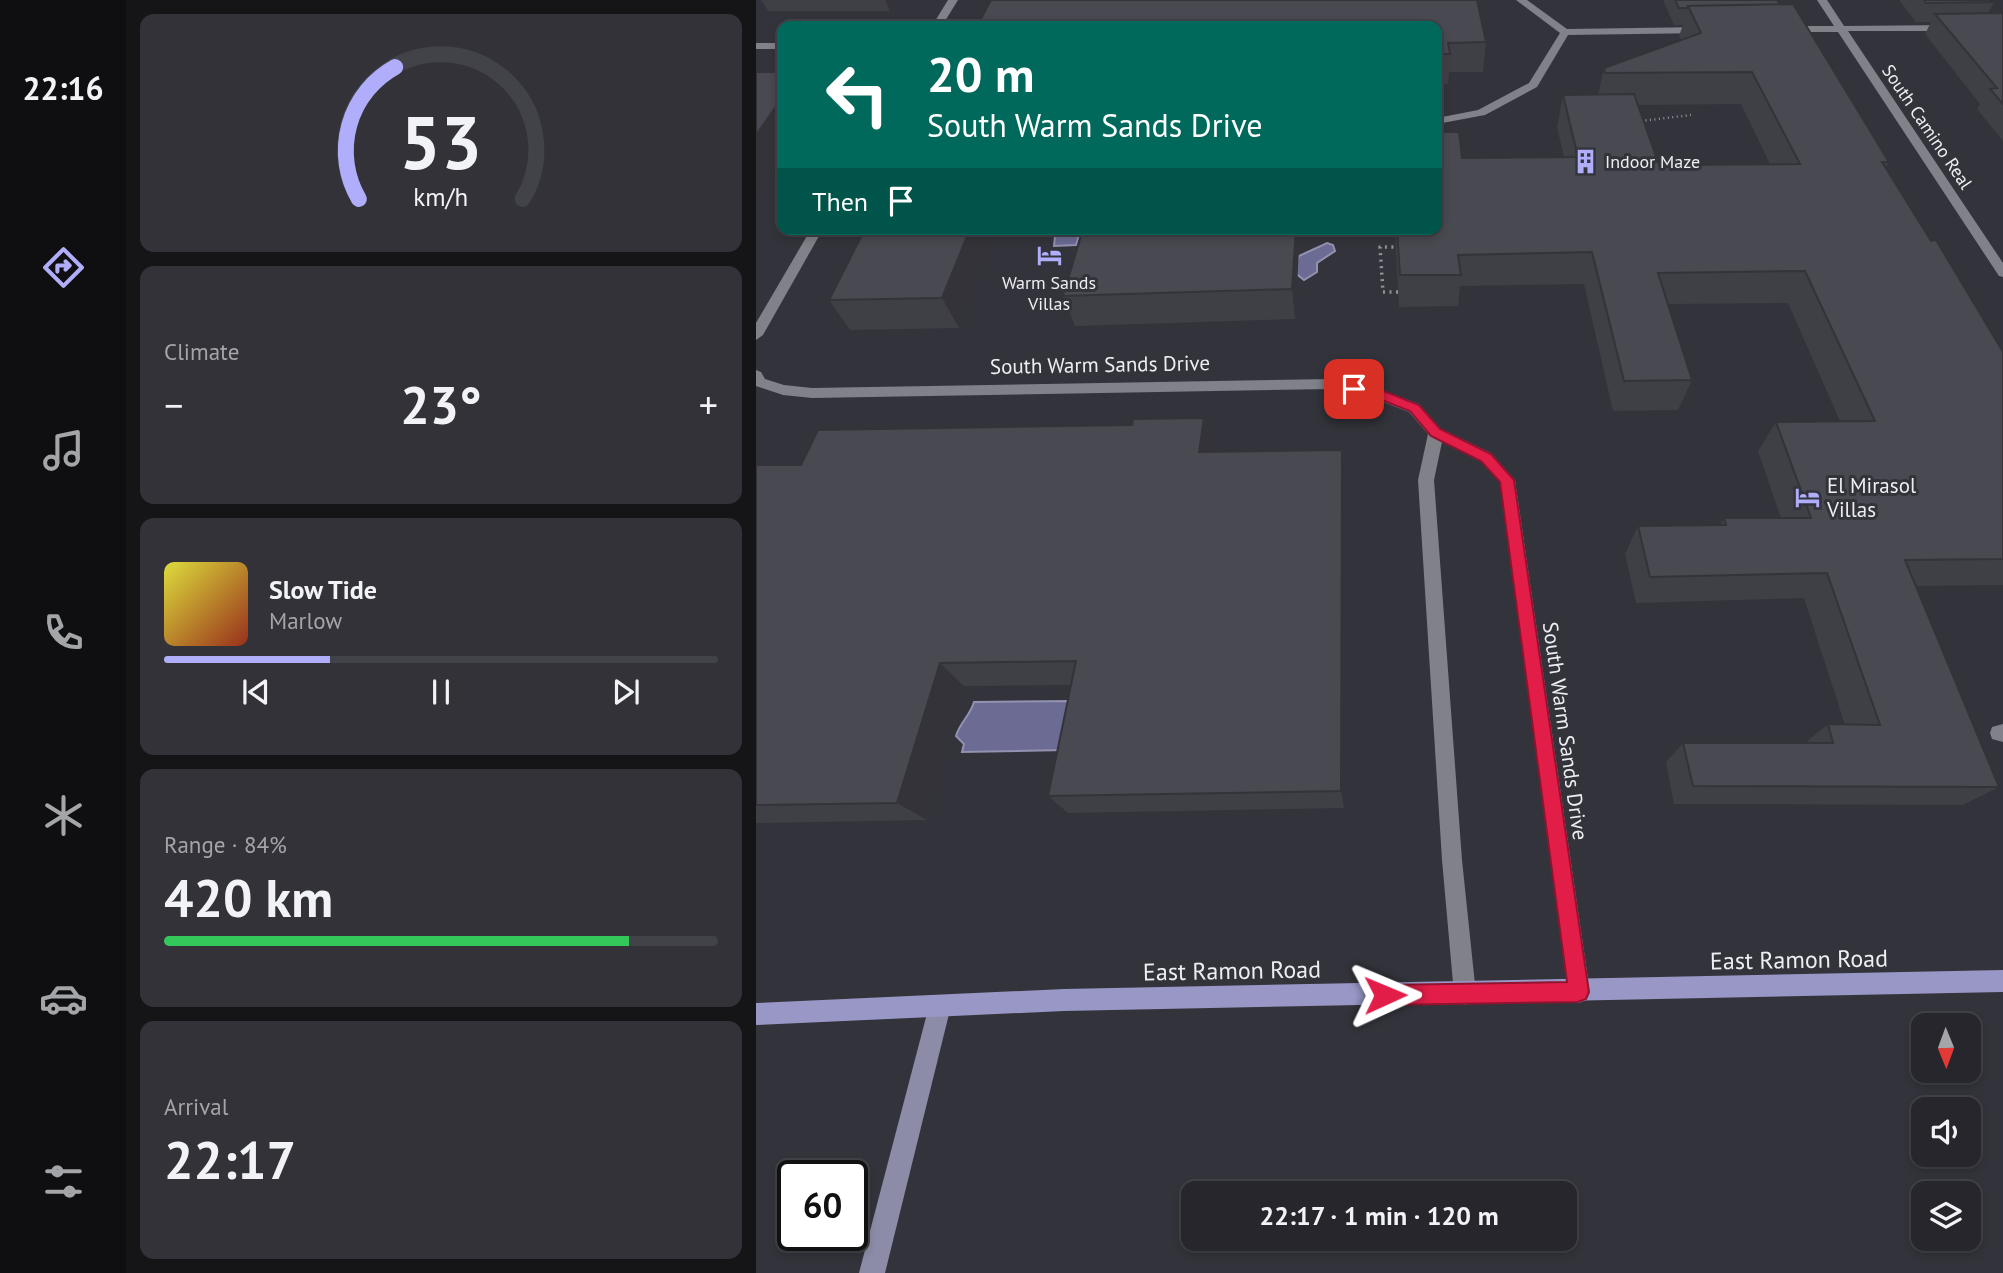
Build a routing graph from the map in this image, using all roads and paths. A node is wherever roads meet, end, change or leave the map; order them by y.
1 (953, 0) edge
2 (1521, 0) edge
3 (1822, 0) edge
4 (940, 21) edge
5 (1962, 27) edge
6 (1772, 29) edge
7 (1841, 29) junction
8 (1717, 30) edge
9 (1565, 32) junction
10 (756, 46) edge
11 (777, 46) edge
12 (1691, 115) dead end
13 (1442, 120) edge
14 (1638, 121) edge
15 (814, 235) edge
16 (1407, 247) edge
17 (2003, 273) edge
18 (1398, 292) edge
19 (756, 335) edge
20 (757, 380) edge
21 (1436, 433) junction
22 (2003, 981) edge
23 (1578, 992) junction
24 (1465, 994) junction
25 (940, 1006) junction
26 (756, 1014) edge
27 (872, 1273) edge

1 - 4 street
2 - 9 street
3 - 7 street, South Camino Real
5 - 7 street
6 - 7 street
7 - 17 street, South Camino Real
8 - 9 street
9 - 13 street
10 - 11 street
12 - 14 path
15 - 19 street
16 - 18 path
20 - 21 street, South Warm Sands Drive
21 - 23 street, South Warm Sands Drive
21 - 24 street
22 - 23 main road, East Ramon Road
23 - 24 main road, East Ramon Road
24 - 25 main road, East Ramon Road
25 - 26 main road, East Ramon Road
25 - 27 street

